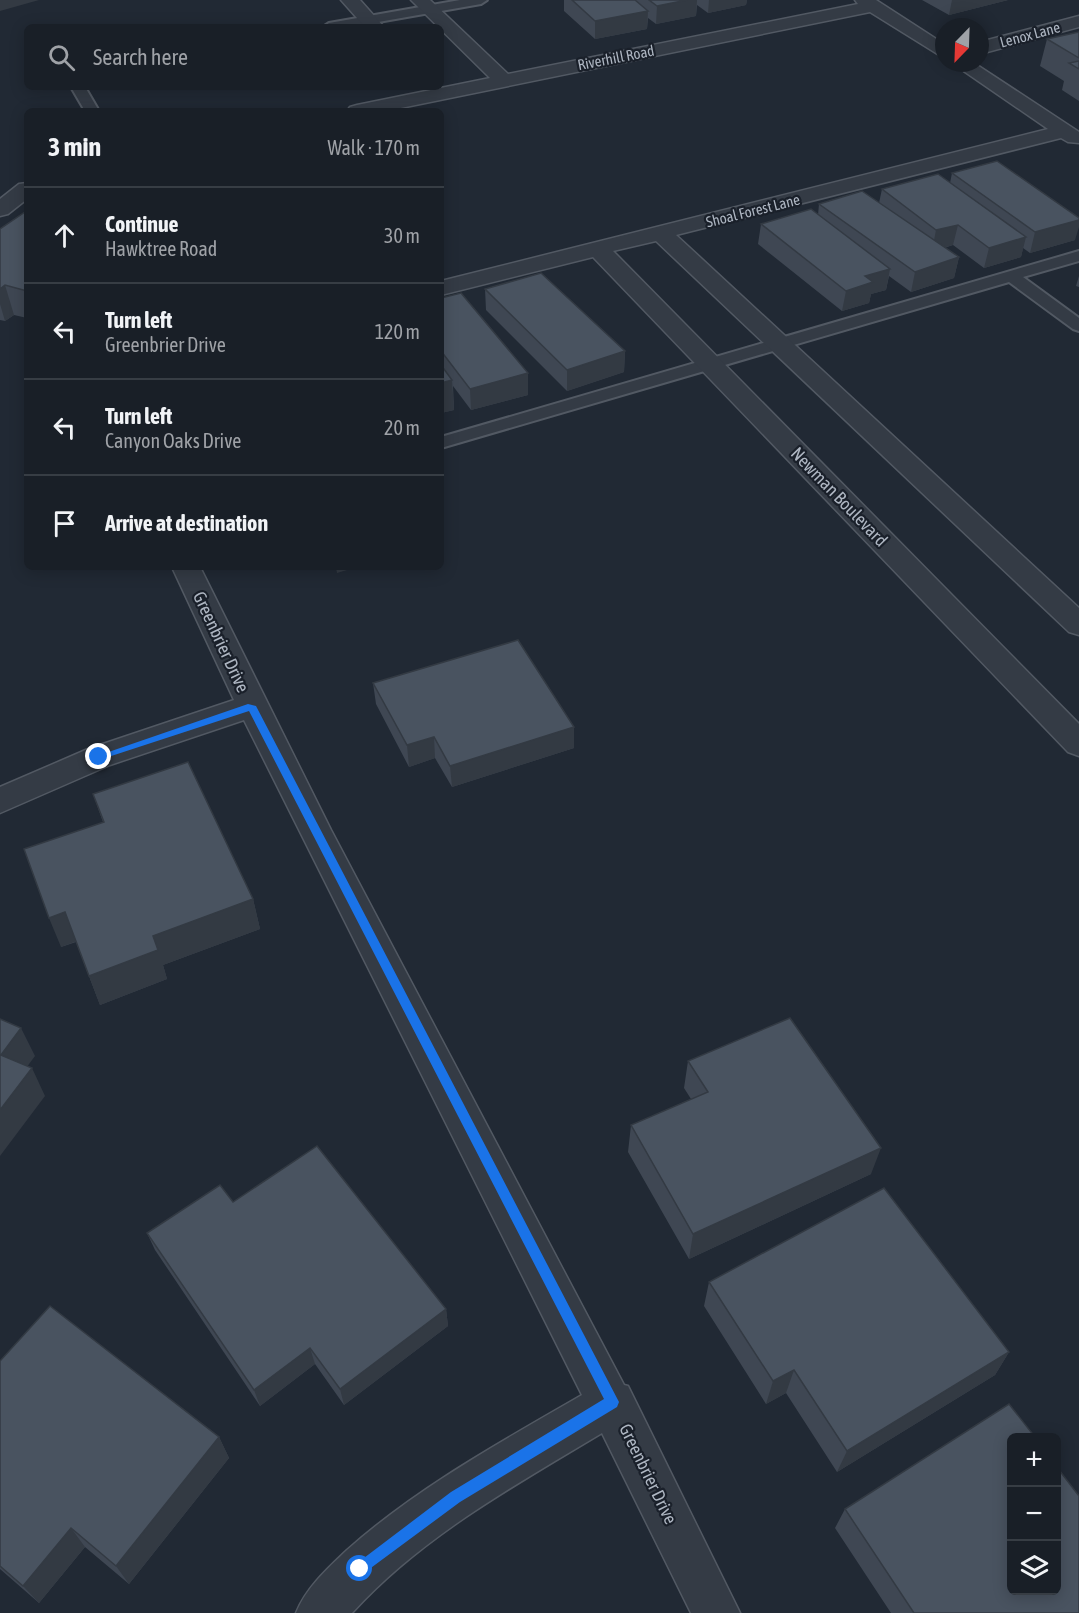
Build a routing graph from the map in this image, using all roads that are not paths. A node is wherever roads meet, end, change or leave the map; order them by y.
1 (350, 0) edge
2 (481, 0) edge
3 (869, 3) edge
4 (426, 5) edge
5 (1079, 21) edge
6 (372, 24) edge
7 (935, 46) edge
8 (989, 46) edge
9 (975, 72) edge
10 (504, 81) junction
11 (444, 89) edge
12 (80, 90) edge
13 (436, 90) edge
14 (90, 108) edge
15 (368, 108) edge
16 (1072, 136) edge
17 (24, 193) edge
18 (0, 208) edge
19 (663, 235) junction
20 (599, 250) junction
21 (1079, 255) edge
22 (1010, 275) junction
23 (444, 287) edge
24 (1079, 326) edge
25 (778, 343) junction
26 (709, 363) junction
27 (444, 441) edge
28 (187, 570) edge
29 (1079, 625) edge
30 (251, 706) junction
31 (1079, 744) edge
32 (0, 801) edge
33 (612, 1402) junction
34 (320, 1613) edge
35 (716, 1613) edge

1 - 6 street
2 - 4 lane
3 - 7 street
3 - 10 street, Riverhill Road
4 - 6 lane
4 - 10 street
5 - 8 street, Lenox Lane
9 - 16 street
10 - 11 street, Riverhill Road
12 - 14 lane
13 - 15 street, Riverhill Road
16 - 19 street, Shoal Forest Lane
17 - 18 street
19 - 20 street, Shoal Forest Lane
19 - 25 street
20 - 23 street, Shoal Forest Lane
20 - 26 street, Newman Boulevard
21 - 22 lane
22 - 24 lane
22 - 25 lane
25 - 26 lane
25 - 29 street
26 - 27 lane
26 - 31 street, Newman Boulevard
28 - 30 street, Greenbrier Drive
30 - 32 street
30 - 33 street, Greenbrier Drive
33 - 34 street
33 - 35 street, Greenbrier Drive

